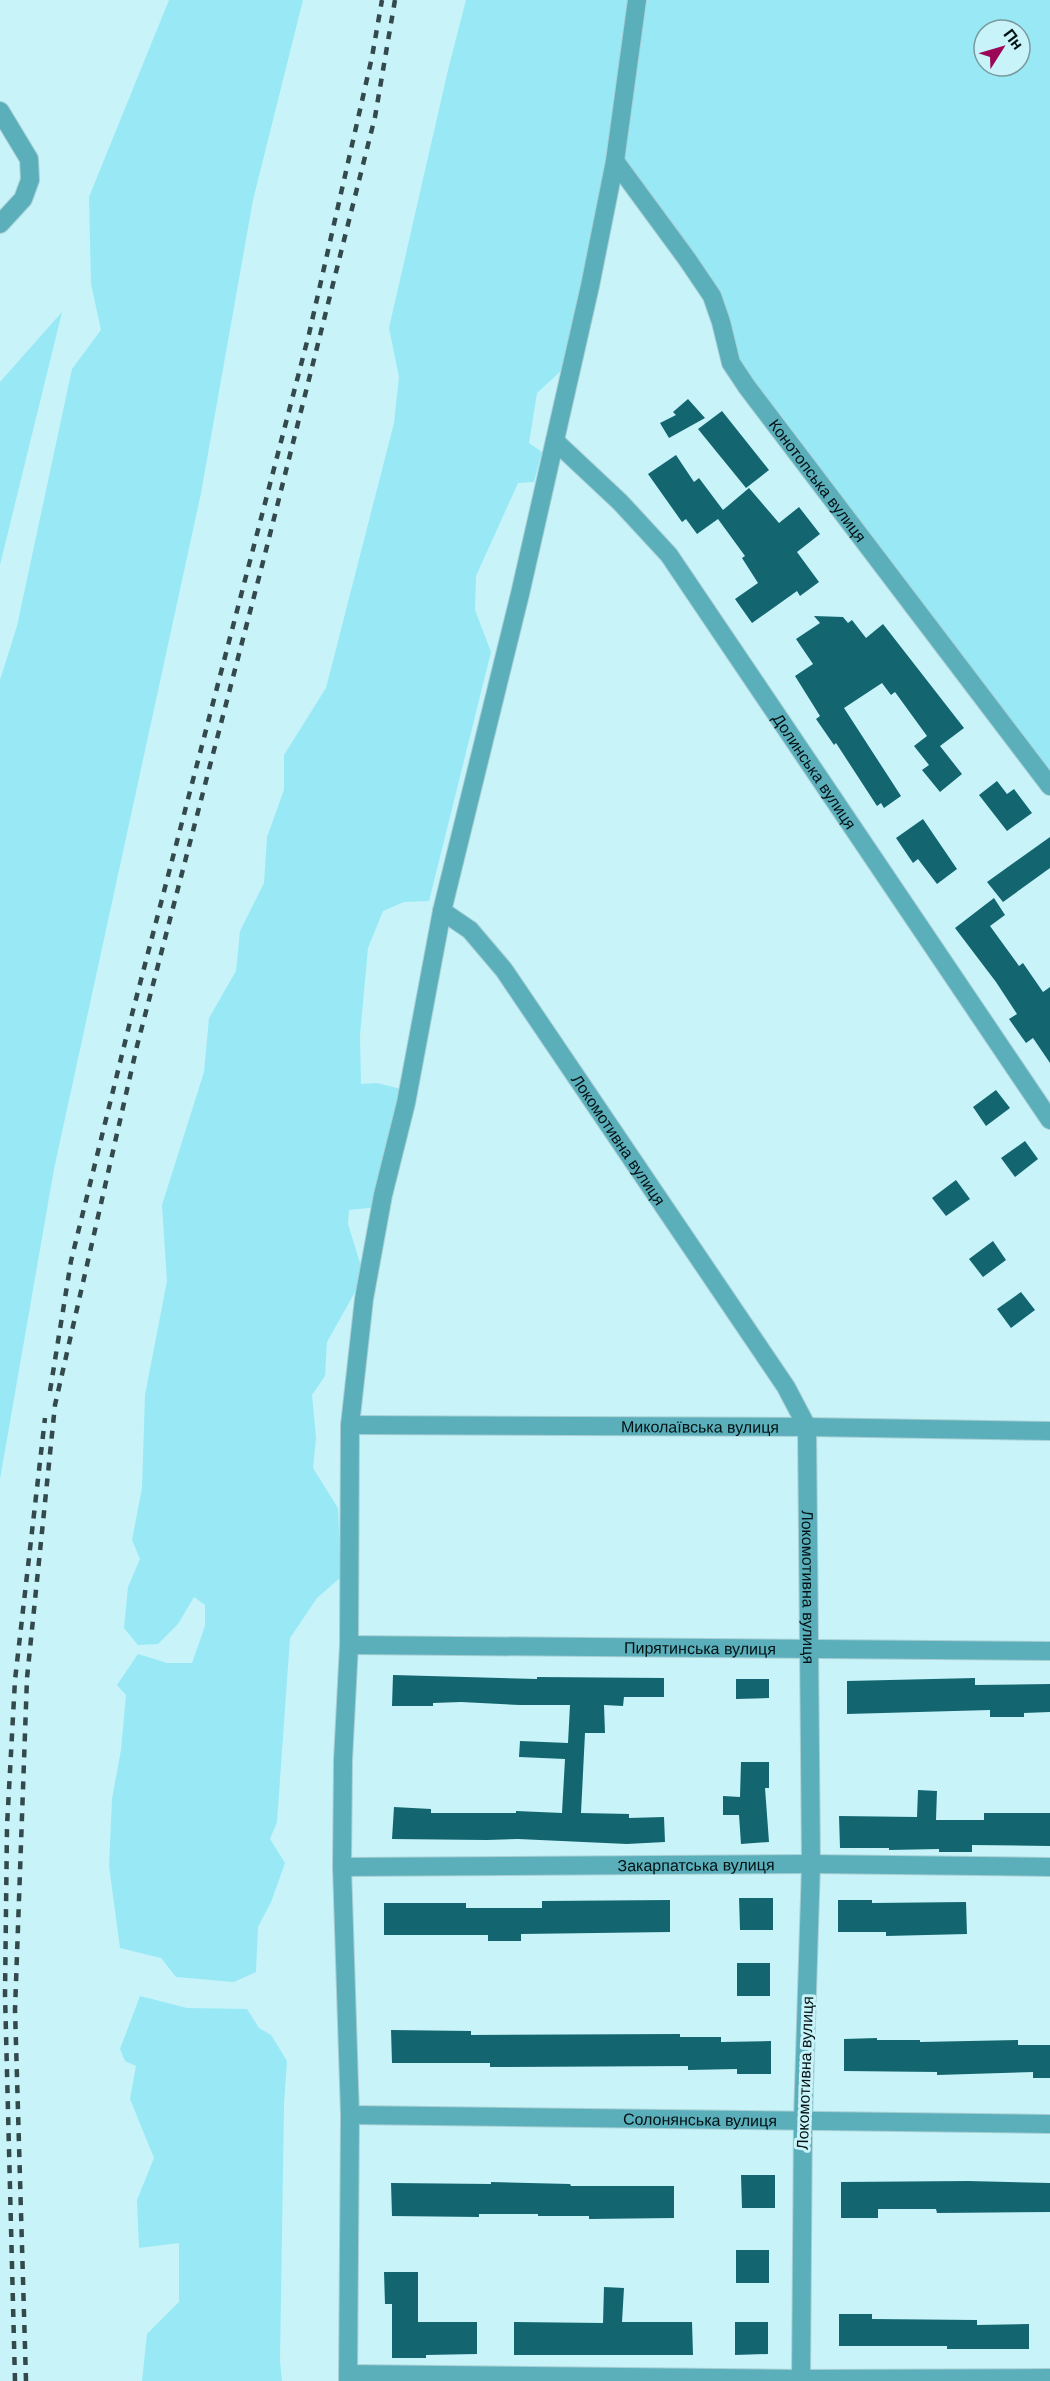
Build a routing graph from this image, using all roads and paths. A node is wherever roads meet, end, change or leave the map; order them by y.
1 (637, 0) edge
2 (0, 111) edge
3 (615, 161) junction
4 (0, 224) edge
5 (555, 441) junction
6 (1050, 786) edge
7 (442, 911) junction
8 (1050, 1120) edge
9 (350, 1425) junction
10 (807, 1427) junction
11 (1050, 1431) edge
12 (349, 1645) junction
13 (808, 1650) junction
14 (1050, 1652) edge
15 (811, 1864) junction
16 (342, 1867) junction
17 (1050, 1867) edge
18 (350, 2115) junction
19 (803, 2119) junction
20 (1050, 2124) edge
21 (348, 2377) edge
22 (1050, 2378) edge
23 (801, 2380) edge

1 - 3 street
2 - 4 street
3 - 5 street
3 - 6 street, Конотопська вулиця
5 - 7 street
5 - 8 street, Долинська вулиця
7 - 9 street
7 - 10 street, Локомотивна вулиця
9 - 10 street, Миколаївська вулиця
9 - 12 street
10 - 11 street, Миколаївська вулиця
10 - 13 street, Локомотивна вулиця
12 - 13 street, Пирятинська вулиця
12 - 16 street
13 - 14 street, Пирятинська вулиця
13 - 15 street, Локомотивна вулиця
15 - 16 street, Закарпатська вулиця
15 - 17 street, Закарпатська вулиця
15 - 19 street, Локомотивна вулиця
16 - 18 street
18 - 19 street, Солонянська вулиця
18 - 21 street
19 - 20 street, Солонянська вулиця
19 - 23 street, Локомотивна вулиця
21 - 23 street
22 - 23 street

